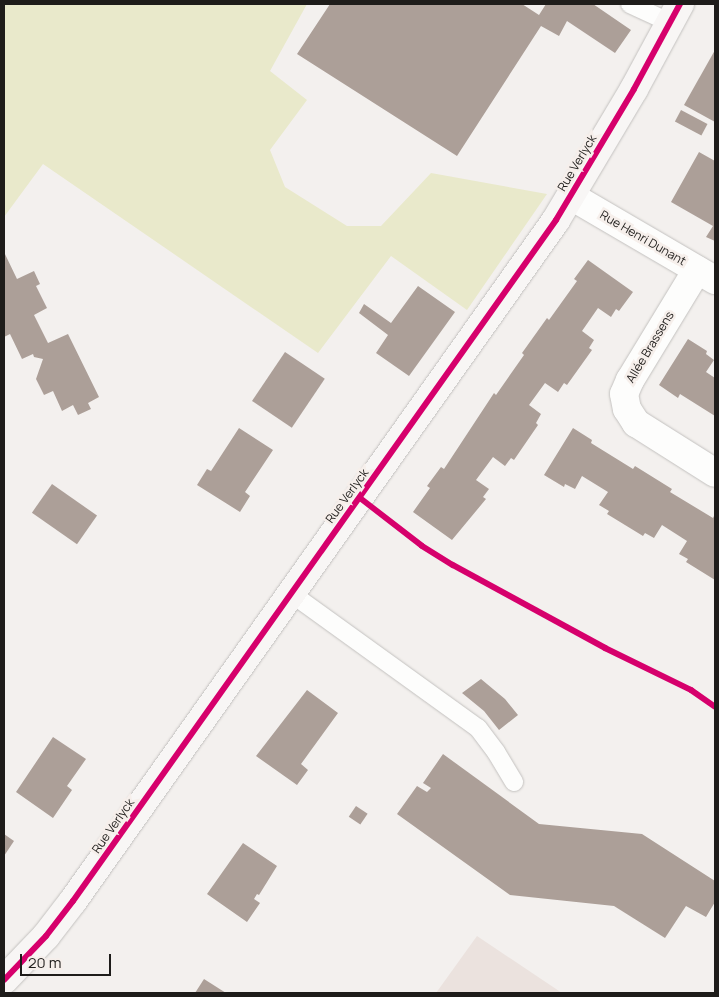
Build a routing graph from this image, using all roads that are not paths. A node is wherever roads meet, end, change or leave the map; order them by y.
1 (630, 4) edge
2 (674, 13) edge
3 (571, 196) junction
4 (706, 275) edge
5 (715, 473) edge
6 (292, 594) junction
7 (514, 782) dead end
8 (4, 980) edge

1 - 2 lane
2 - 3 street, Rue Verlyck
3 - 4 street, Rue Henri Dunant
3 - 6 street, Rue Verlyck
4 - 5 street, Allée Brassens
6 - 7 lane
6 - 8 street, Rue Verlyck

